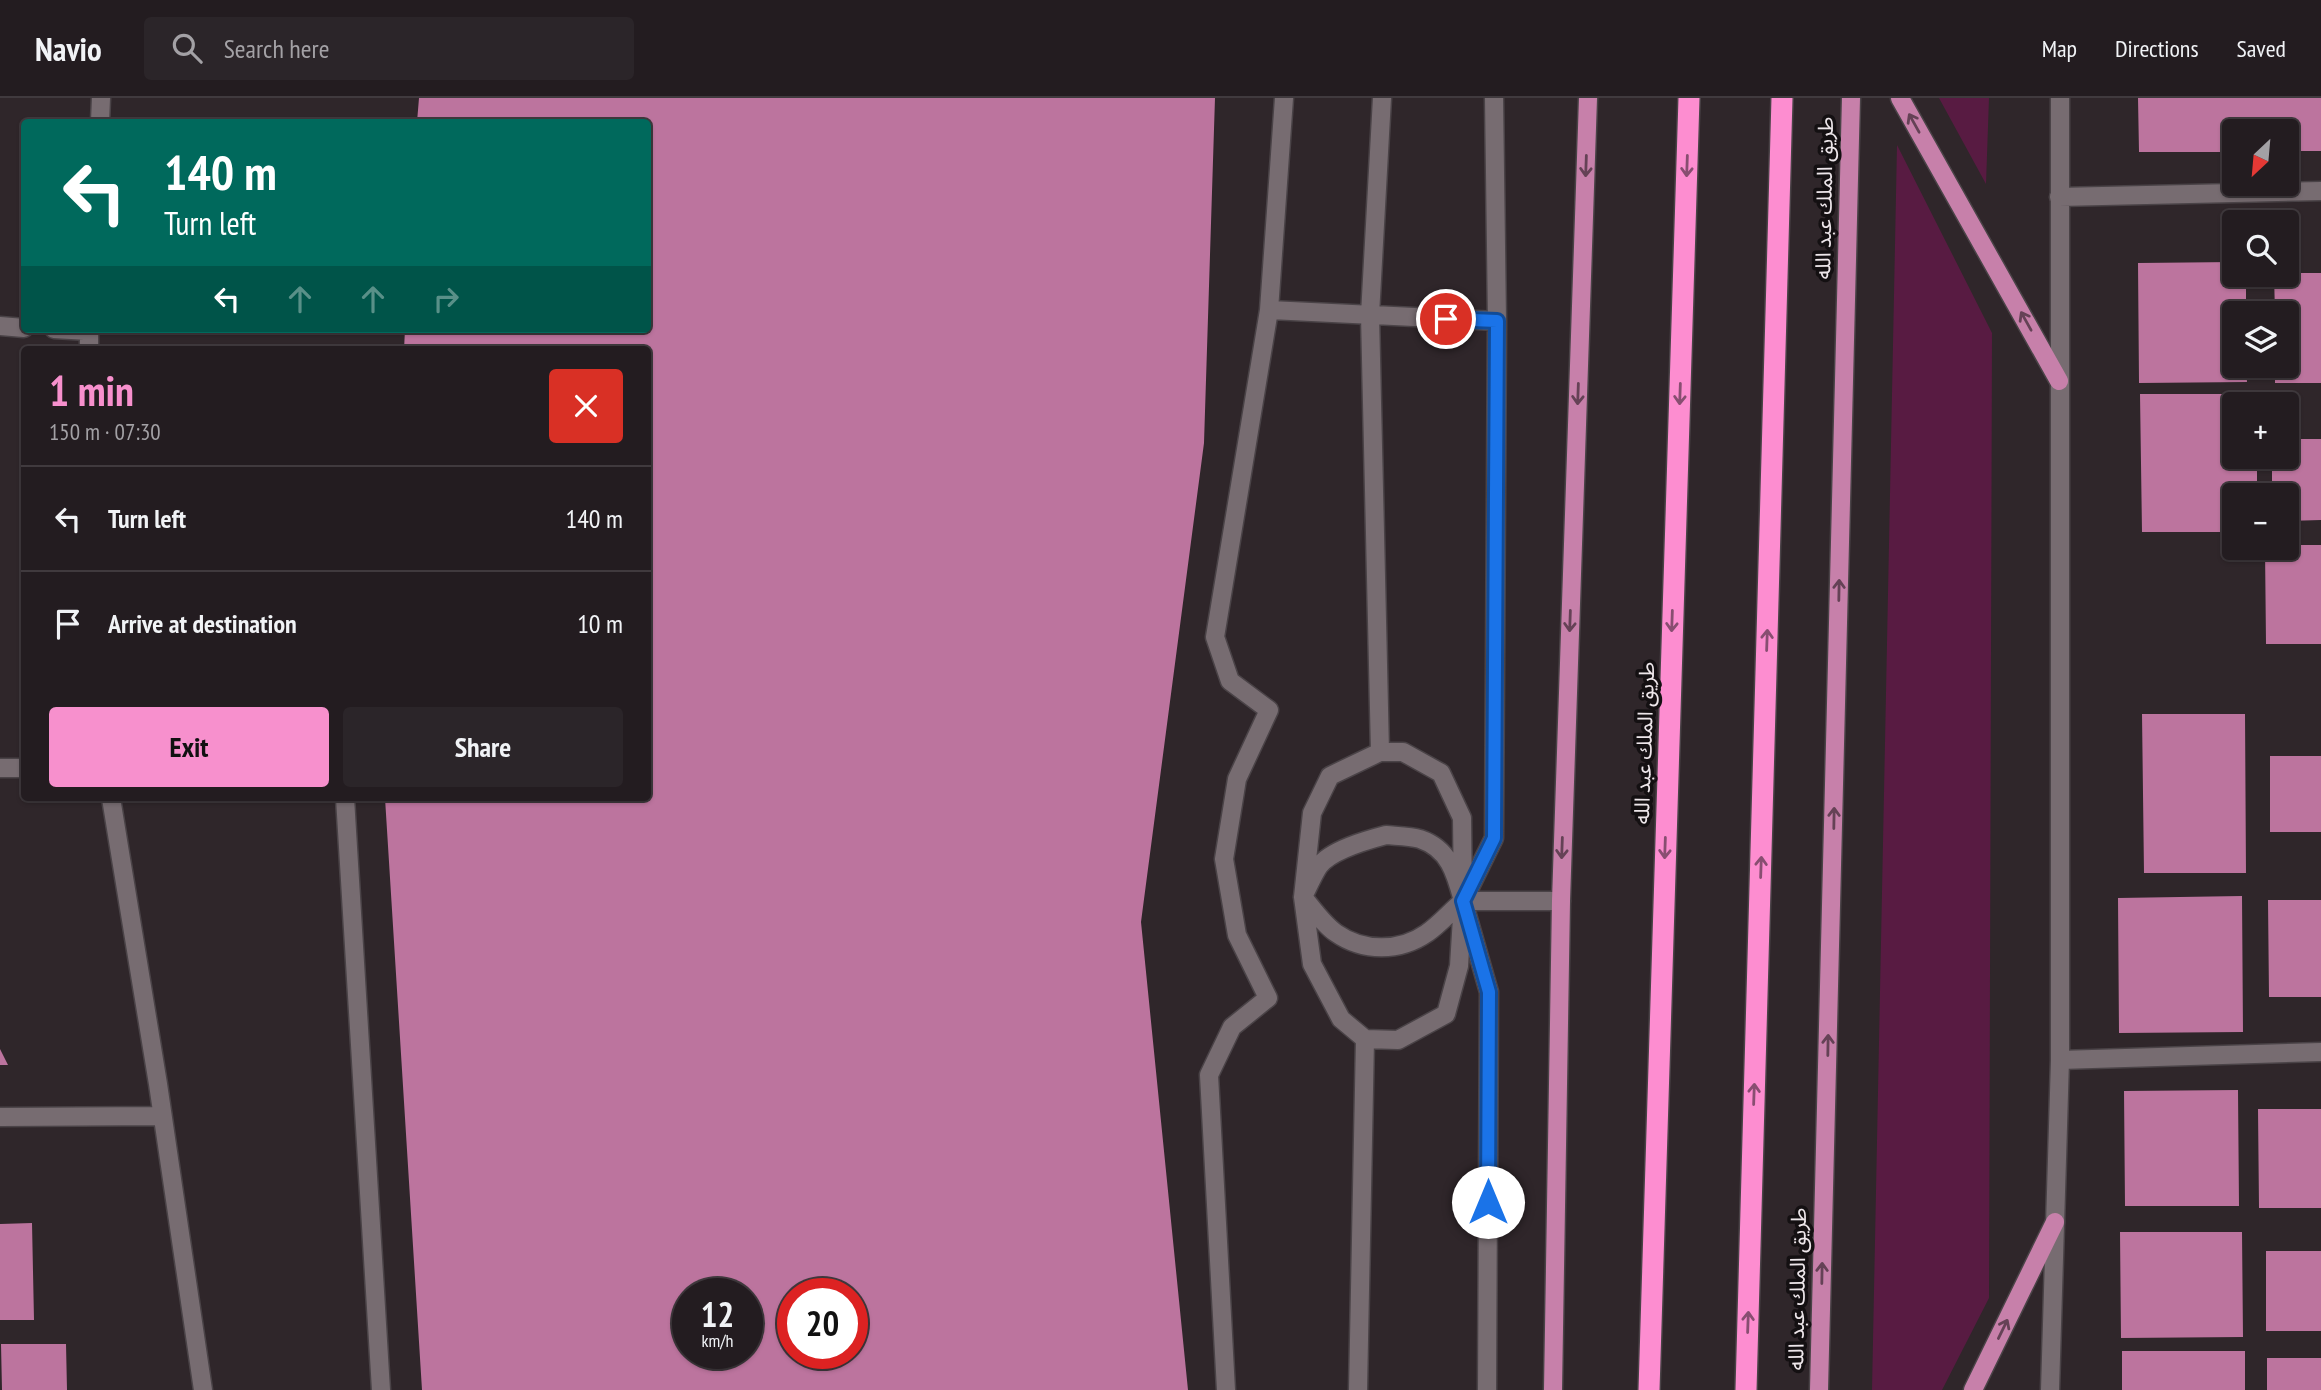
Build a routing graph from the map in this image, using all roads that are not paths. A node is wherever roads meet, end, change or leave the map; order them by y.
1 (101, 98) edge
2 (1284, 98) edge
3 (1382, 98) edge
4 (1494, 98) edge
5 (1588, 98) edge
6 (1689, 98) edge
7 (1782, 98) edge
8 (1852, 98) edge
9 (1900, 98) edge
10 (2060, 98) edge
11 (100, 119) edge
12 (2321, 191) edge
13 (2059, 197) junction
14 (1269, 310) junction
15 (1370, 315) junction
16 (1497, 321) junction
17 (0, 326) edge
18 (21, 328) edge
19 (2059, 381) junction
20 (1380, 752) junction
21 (0, 768) edge
22 (21, 768) edge
23 (111, 801) edge
24 (345, 801) edge
25 (1303, 897) junction
26 (1463, 901) junction
27 (1561, 901) junction
28 (1365, 1039) junction
29 (2321, 1052) edge
30 (2060, 1060) junction
31 (0, 1116) edge
32 (162, 1116) junction
33 (2055, 1222) junction
34 (203, 1390) edge
35 (381, 1390) edge
36 (1226, 1390) edge
37 (1357, 1390) edge
38 (1487, 1390) edge
39 (1553, 1390) edge
40 (1648, 1390) edge
41 (1746, 1390) edge
42 (1819, 1390) edge
43 (1973, 1390) edge
44 (2050, 1390) edge

1 - 11 street
2 - 14 street
3 - 15 street
4 - 16 street
5 -> 27 main road
6 -> 40 highway, طريق الملك عبد الله
41 -> 7 highway
42 -> 8 main road, طريق الملك عبد الله
19 -> 9 main road
10 - 13 street
12 - 13 street
13 - 19 street
14 - 15 street
14 - 36 street
15 - 16 street
15 - 20 street
16 - 26 street
17 - 18 street
19 - 30 street
20 - 25 street
20 - 26 street
21 - 22 street
23 - 32 street
24 - 35 street
25 - 26 street
25 - 26 street
25 - 28 street
26 - 27 street
26 - 28 street
26 - 38 street
27 - 39 main road
28 - 37 street
29 - 30 street
30 - 33 street
31 - 32 street
32 - 34 street
43 -> 33 main road
33 - 44 street

